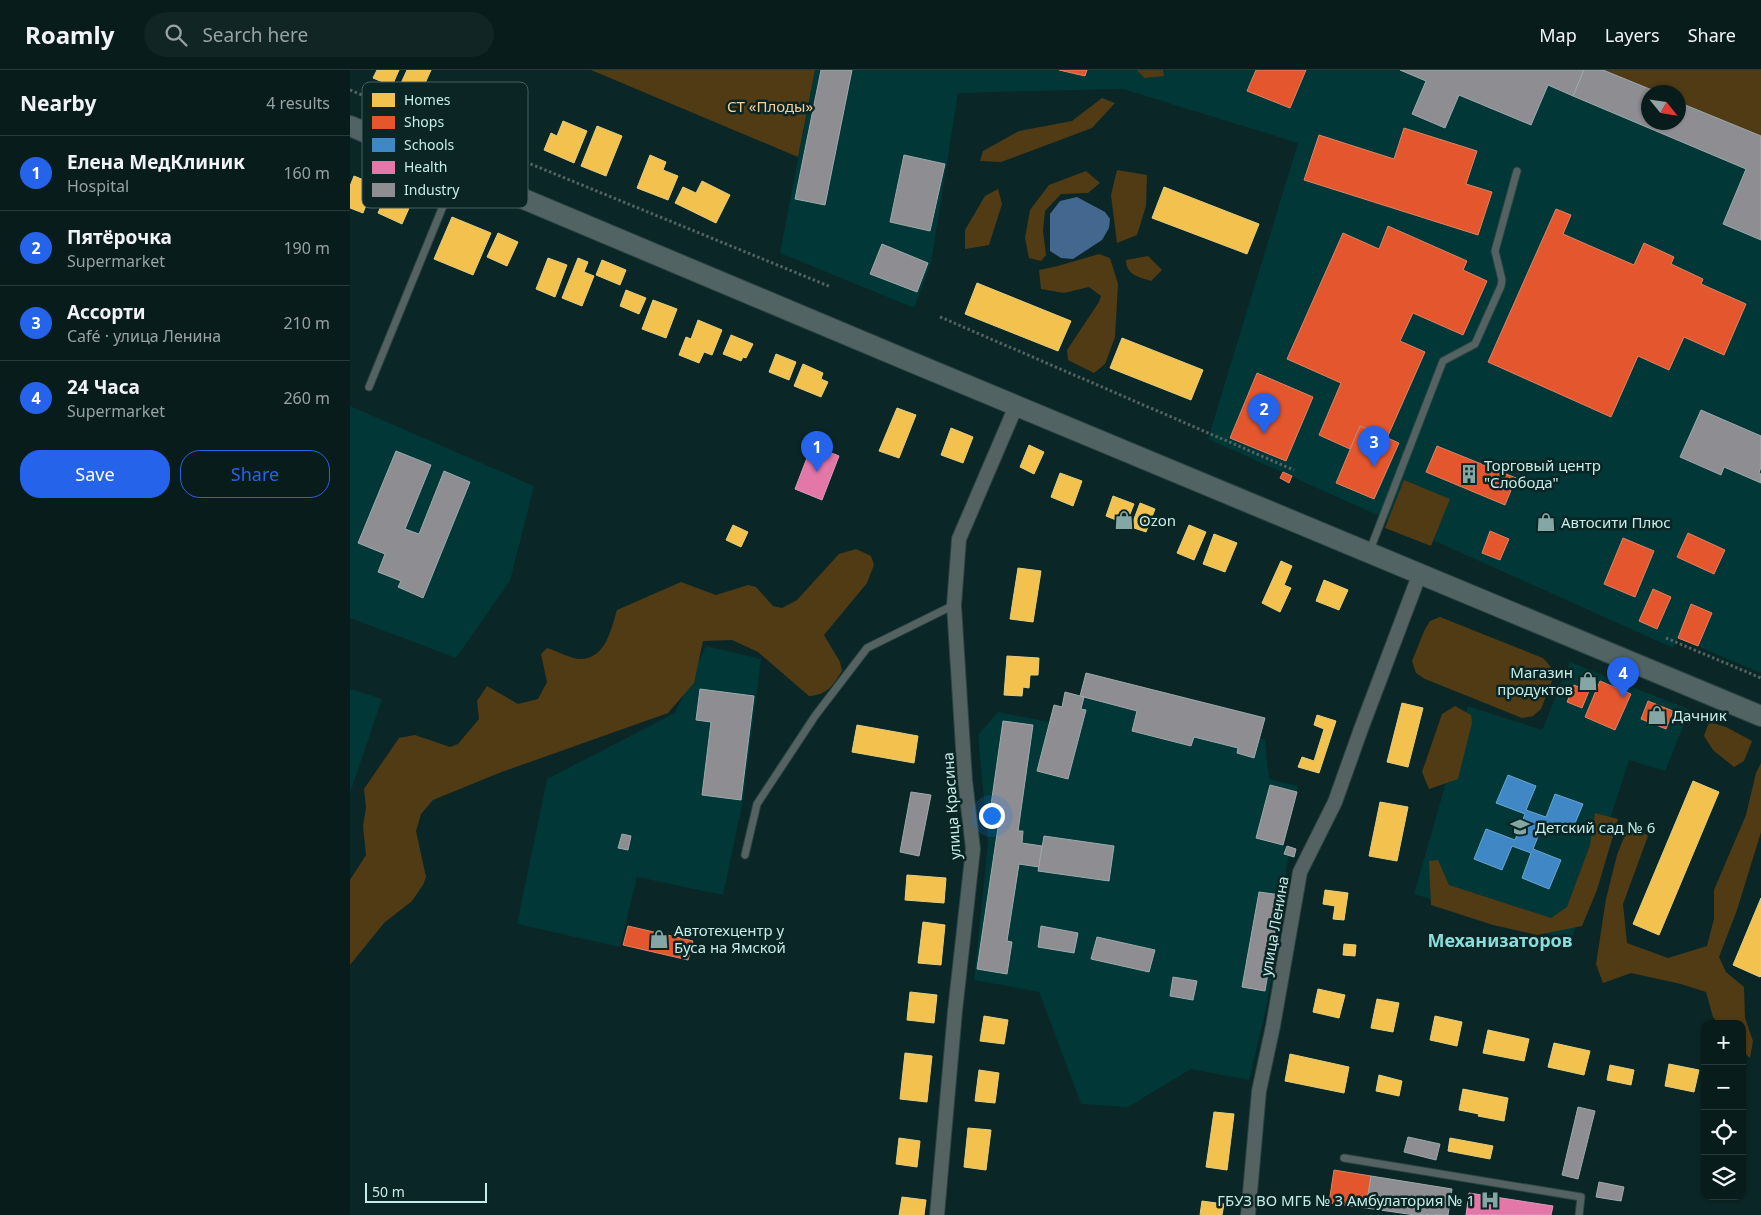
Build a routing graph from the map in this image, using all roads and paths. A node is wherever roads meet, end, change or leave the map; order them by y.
1 (350, 90) edge
2 (362, 95) edge
3 (350, 126) edge
4 (362, 131) edge
5 (528, 163) edge
6 (1517, 171) dead end
7 (528, 202) edge
8 (442, 208) edge
9 (831, 287) dead end
10 (940, 316) dead end
11 (369, 388) dead end
12 (1016, 406) junction
13 (1294, 470) dead end
14 (1369, 552) junction
15 (1420, 573) junction
16 (954, 605) junction
17 (1666, 638) dead end
18 (1761, 678) edge
19 (1761, 716) edge
20 (745, 856) dead end
21 (1344, 1158) dead end
22 (937, 1215) edge
23 (1248, 1215) edge
24 (1579, 1215) edge

1 - 2 path
3 - 4 main road
5 - 9 path
6 - 14 lane
7 - 12 main road
8 - 11 lane
10 - 13 path
12 - 14 main road
12 - 16 street, улица Красина
14 - 15 main road
15 - 19 main road
15 - 23 street, улица Ленина
16 - 20 lane
16 - 22 street, улица Красина
17 - 18 path
21 - 24 lane

